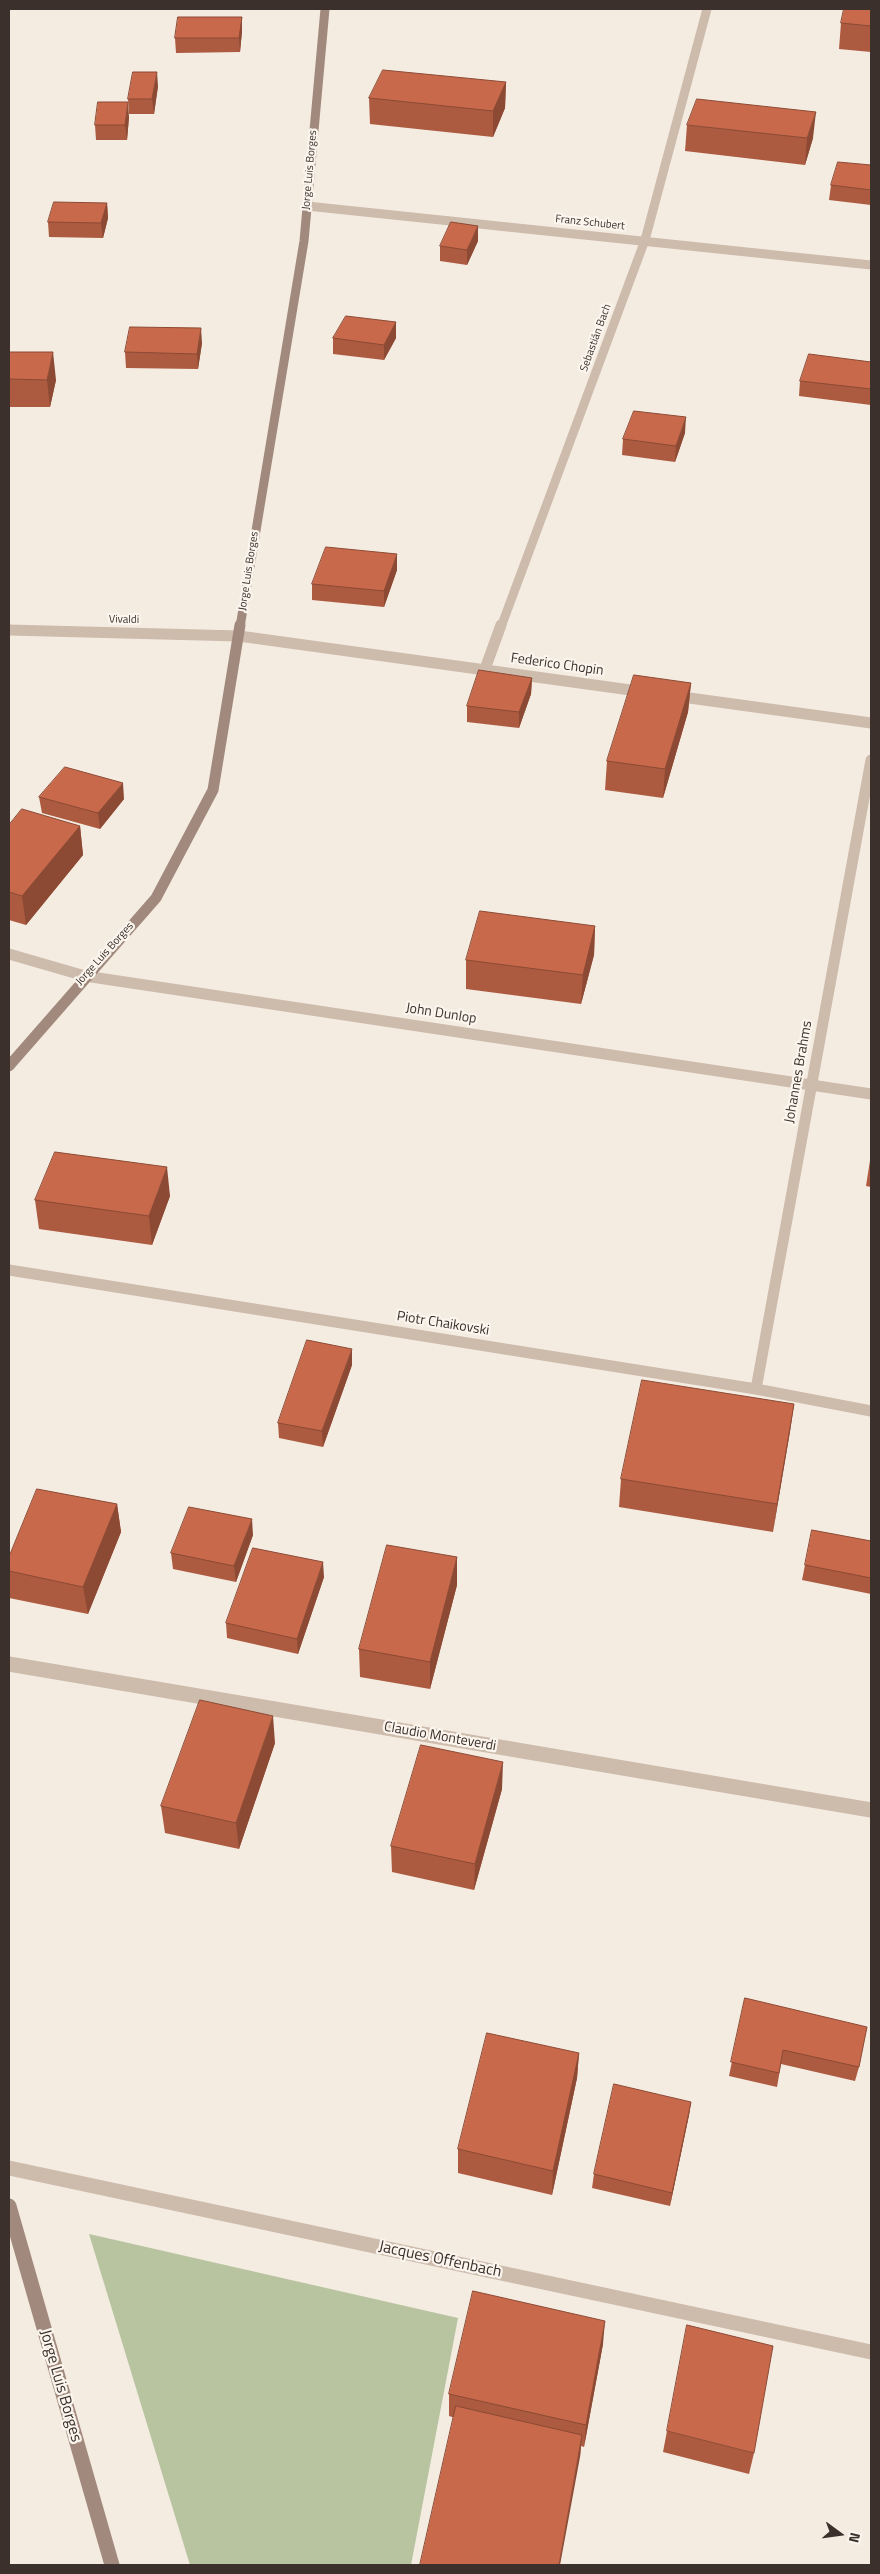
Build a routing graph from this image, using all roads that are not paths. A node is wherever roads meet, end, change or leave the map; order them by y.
1 (324, 9) edge
2 (707, 9) edge
3 (307, 206) junction
4 (645, 240) junction
5 (871, 265) edge
6 (9, 630) edge
7 (239, 636) junction
8 (485, 669) junction
9 (871, 723) edge
10 (871, 760) edge
11 (9, 954) edge
12 (85, 976) junction
13 (9, 1066) edge
14 (811, 1085) junction
15 (871, 1094) edge
16 (9, 1270) edge
17 (756, 1389) junction
18 (871, 1411) edge
19 (9, 1664) edge
20 (871, 1810) edge
21 (9, 2168) edge
22 (9, 2206) edge
23 (871, 2352) edge
24 (112, 2565) edge

1 - 3 street, Jorge Luis Borges
2 - 4 street, Sebastián Bach
3 - 4 street, Franz Schubert
3 - 7 street, Jorge Luis Borges
4 - 5 street, Franz Schubert
4 - 8 street, Sebastián Bach
6 - 7 street, Vivaldi
7 - 8 street, Federico Chopin
7 - 12 street, Jorge Luis Borges
8 - 9 street, Federico Chopin
10 - 14 street, Johannes Brahms
11 - 12 street, John Dunlop
12 - 13 street, Jorge Luis Borges
12 - 14 street, John Dunlop
14 - 15 street, John Dunlop
14 - 17 street, Johannes Brahms
16 - 17 street, Piotr Chaikovski
17 - 18 street, Piotr Chaikovski
19 - 20 street, Claudio Monteverdi
21 - 23 street, Jacques Offenbach
22 - 24 street, Jorge Luis Borges

